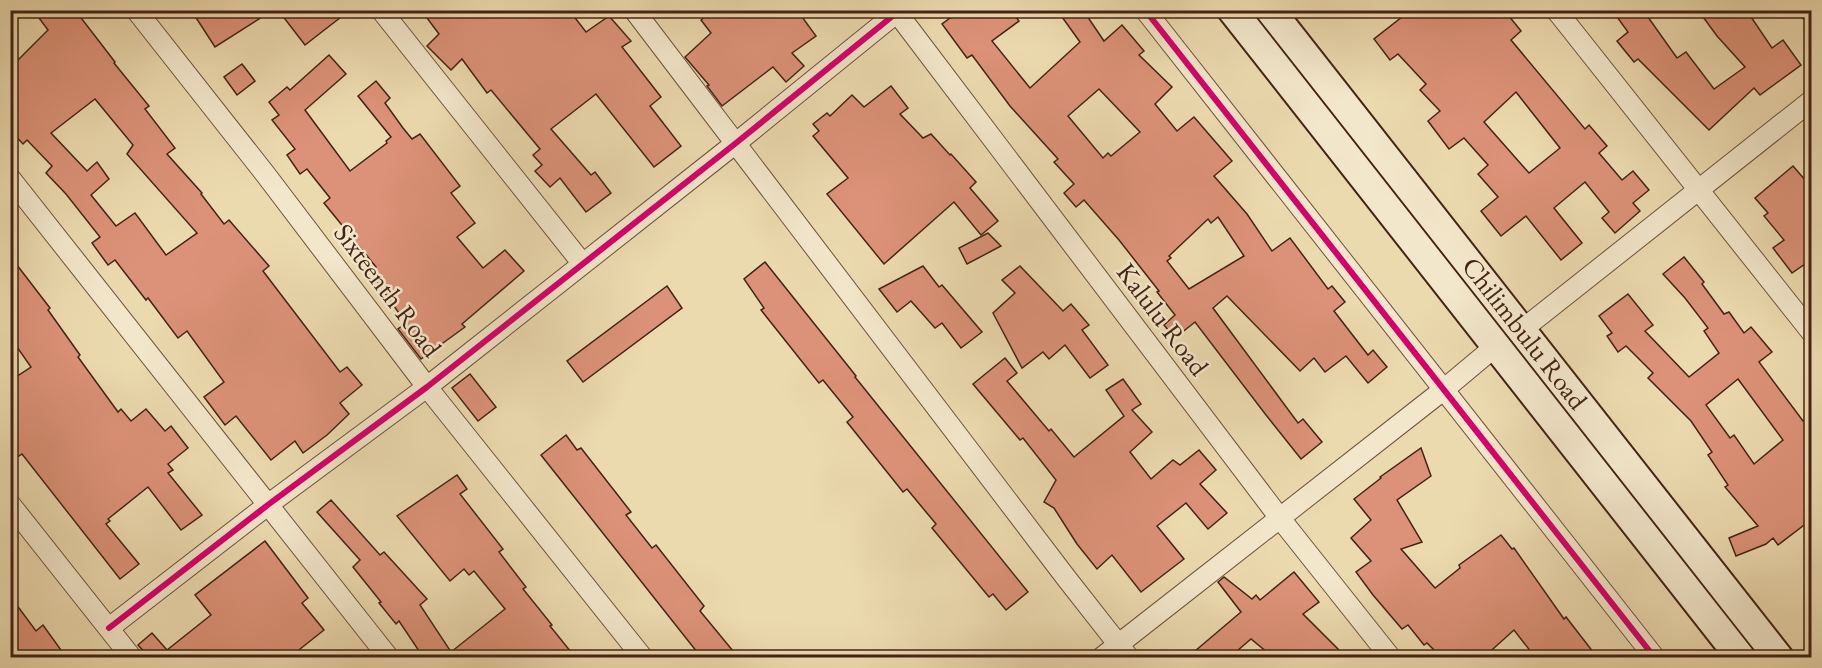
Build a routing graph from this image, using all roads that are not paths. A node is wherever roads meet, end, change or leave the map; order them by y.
1 (136, 10) edge
2 (381, 10) edge
3 (634, 10) edge
4 (1144, 10) edge
5 (1232, 10) edge
6 (1270, 10) edge
7 (1556, 10) edge
8 (897, 11) edge
9 (1812, 100) edge
10 (736, 143) junction
11 (10, 178) edge
12 (1698, 192) junction
13 (582, 263) junction
14 (1522, 329) junction
15 (1812, 333) edge
16 (1497, 345) junction
17 (427, 387) junction
18 (1442, 390) junction
19 (10, 504) edge
20 (269, 504) junction
21 (1279, 517) junction
22 (110, 628) junction
23 (1123, 651) edge
24 (132, 657) edge
25 (389, 657) edge
26 (643, 657) edge
27 (1101, 657) edge
28 (1391, 657) edge
29 (1655, 657) edge
30 (1741, 657) edge
31 (1779, 657) edge

1 - 17 street, Sixteenth Road
2 - 13 street
3 - 10 street
4 - 18 street
5 - 16 main road, Chilimbulu Road
6 - 14 main road, Chilimbulu Road
7 - 12 street
8 - 10 street
8 - 21 street, Kalulu Road
9 - 12 street
10 - 13 street
10 - 23 street
11 - 20 street
12 - 14 street
12 - 15 street
13 - 17 street
14 - 31 main road, Chilimbulu Road
16 - 18 street
16 - 30 main road, Chilimbulu Road
17 - 20 street
17 - 26 street, Sixteenth Road
18 - 21 street
18 - 29 street
19 - 22 street
20 - 22 street
20 - 25 street
21 - 23 street
21 - 28 street, Kalulu Road
22 - 24 street
23 - 27 street

